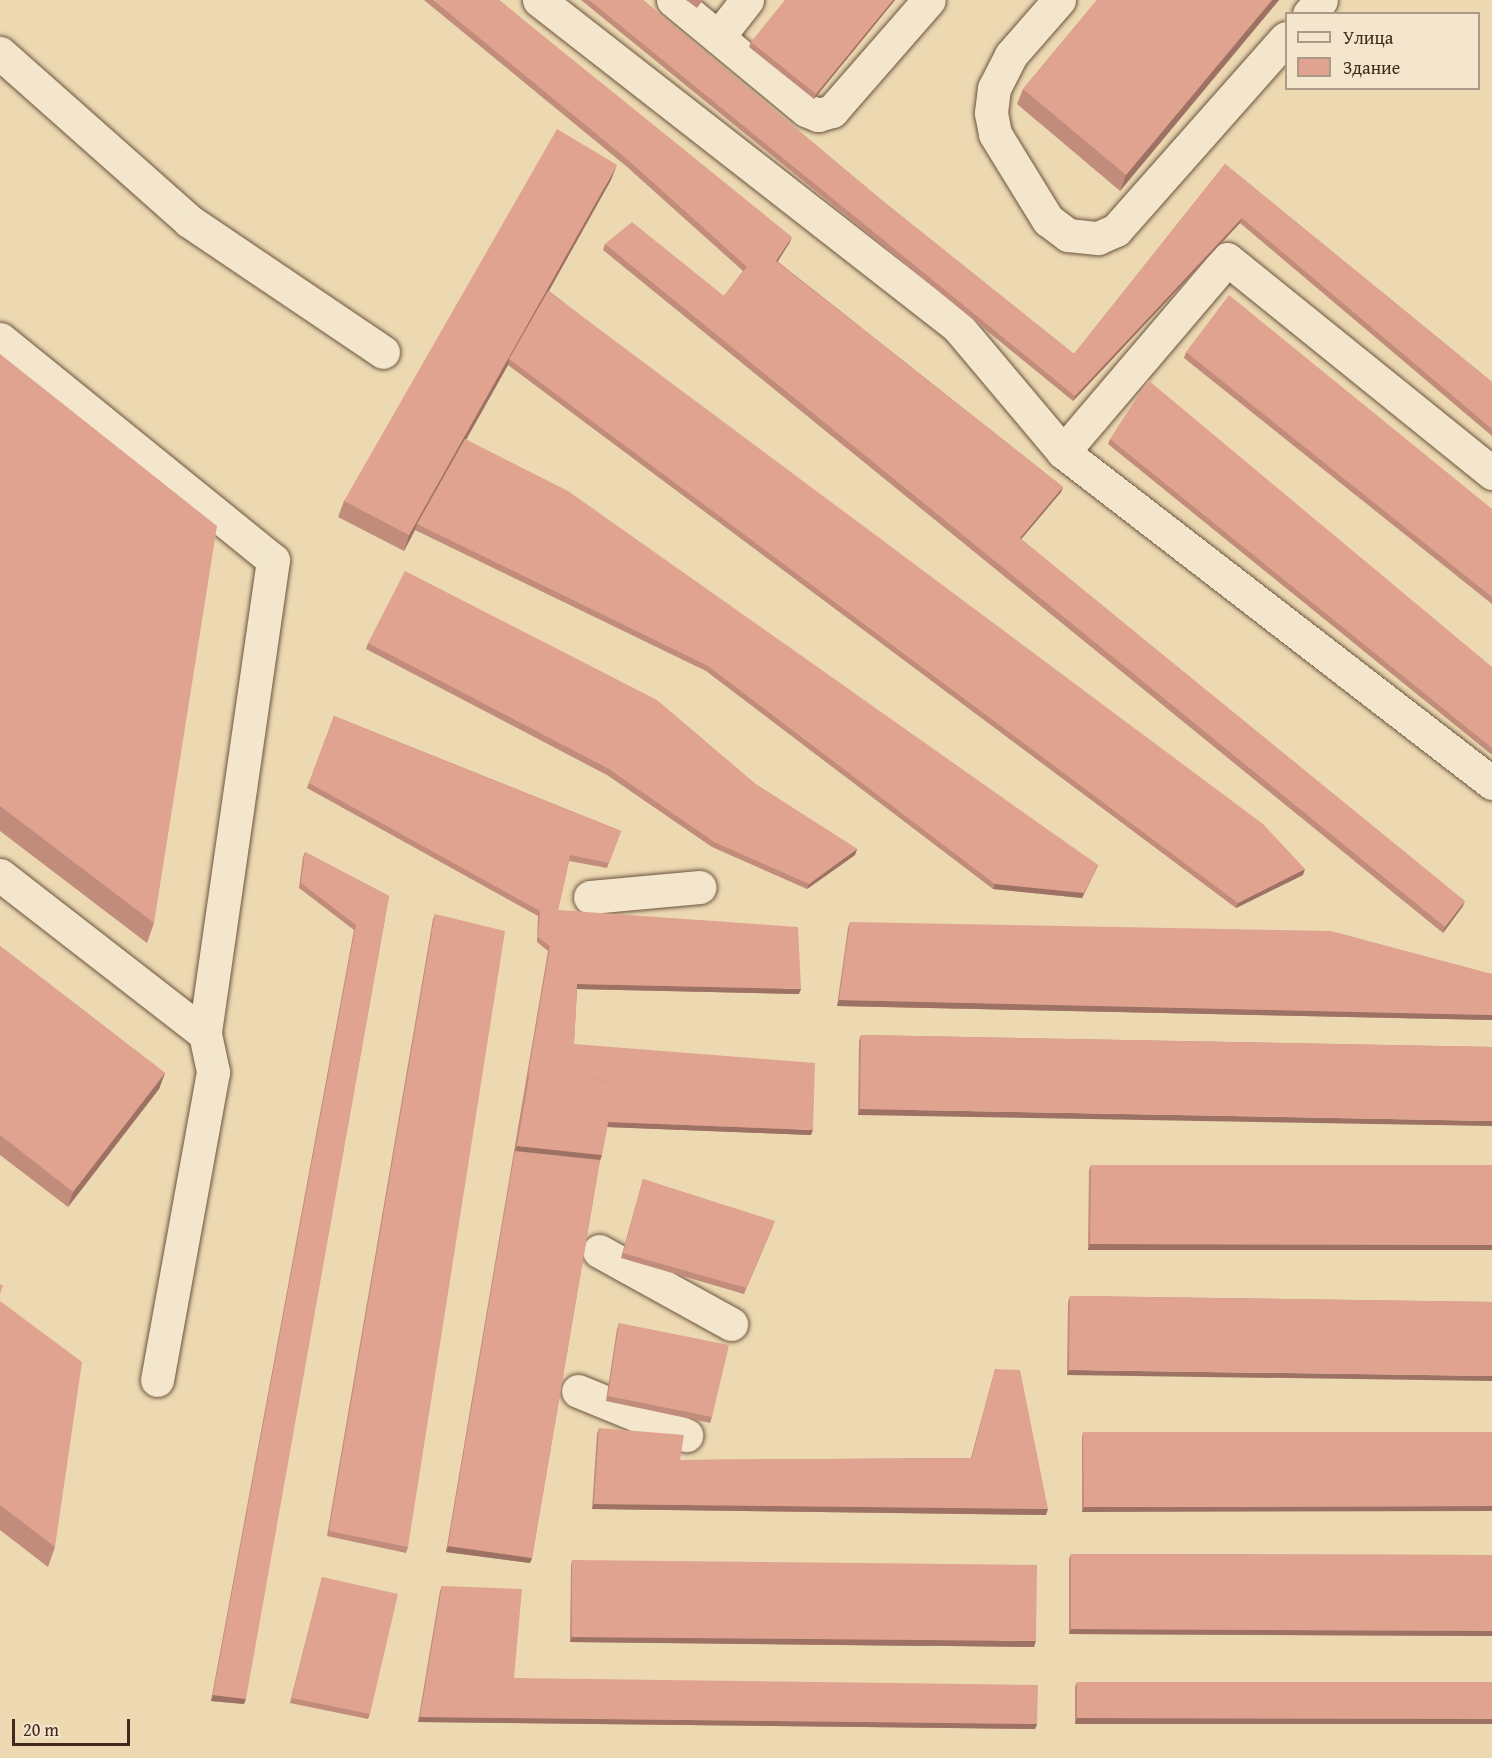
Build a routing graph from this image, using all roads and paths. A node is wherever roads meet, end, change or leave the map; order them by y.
1 (539, 0) edge
2 (673, 0) edge
3 (747, 0) edge
4 (929, 0) edge
5 (1059, 0) edge
6 (1321, 0) edge
7 (1311, 12) edge
8 (718, 37) junction
9 (1285, 40) edge
10 (0, 53) edge
11 (0, 339) edge
12 (383, 352) dead end
13 (1063, 452) junction
14 (1492, 473) edge
15 (1492, 783) edge
16 (0, 875) edge
17 (700, 887) dead end
18 (590, 897) dead end
19 (205, 1034) junction
20 (599, 1251) dead end
21 (731, 1324) dead end
22 (158, 1380) dead end
23 (578, 1391) dead end
24 (686, 1435) edge

1 - 13 lane
2 - 8 lane
3 - 8 lane
4 - 8 lane
5 - 9 lane
6 - 7 lane
10 - 12 lane
11 - 19 lane
13 - 14 lane
13 - 15 lane
16 - 19 lane
17 - 18 lane
19 - 22 lane
20 - 21 lane
23 - 24 lane

